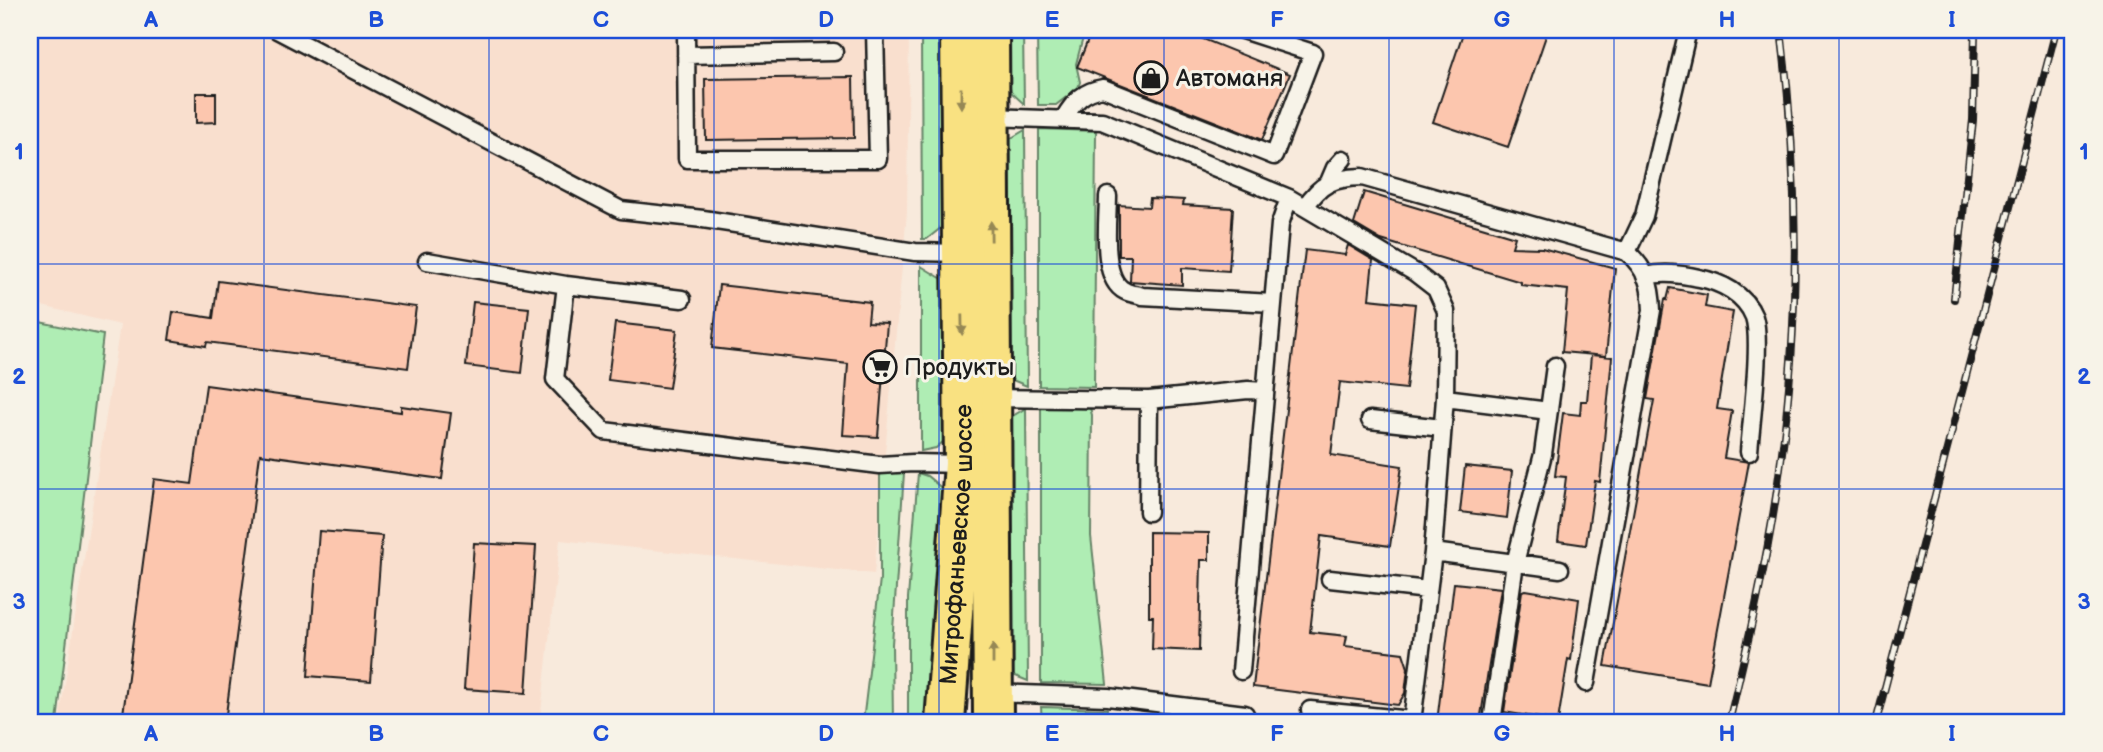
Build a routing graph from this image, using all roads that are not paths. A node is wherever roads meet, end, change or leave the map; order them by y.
1 (277, 30) edge
2 (686, 30) edge
3 (875, 30) edge
4 (960, 30) edge
5 (989, 30) edge
6 (1242, 30) edge
7 (1688, 30) edge
8 (834, 52) dead end
9 (686, 55) junction
10 (989, 117) junction
11 (1064, 118) junction
12 (1343, 159) dead end
13 (1329, 182) junction
14 (1108, 196) dead end
15 (1290, 198) junction
16 (1305, 207) junction
17 (1627, 252) junction
18 (962, 253) junction
19 (427, 261) dead end
20 (1645, 276) junction
21 (566, 285) junction
22 (682, 299) dead end
23 (1273, 303) junction
24 (1555, 366) dead end
25 (1265, 391) junction
26 (993, 398) junction
27 (1445, 398) junction
28 (1149, 400) junction
29 (1549, 411) junction
30 (1370, 419) dead end
31 (1443, 428) junction
32 (1749, 452) dead end
33 (964, 464) junction
34 (1149, 512) dead end
35 (1433, 552) junction
36 (1515, 563) junction
37 (1560, 569) dead end
38 (1330, 579) dead end
39 (1428, 590) junction
40 (1241, 671) dead end
41 (1587, 682) dead end
42 (993, 708) edge
43 (1310, 710) dead end
44 (1245, 713) dead end
45 (1412, 721) edge
46 (945, 722) edge
47 (1492, 722) edge

1 - 18 lane
2 - 9 lane
3 - 9 lane
4 -> 18 main road, Митрофаньевское шоссе
5 - 10 main road, Митрофаньевское шоссе
6 - 11 lane
7 - 17 lane
8 - 9 lane
10 - 11 lane
26 -> 10 main road, Митрофаньевское шоссе
11 - 15 lane
12 - 13 lane
13 - 16 lane
13 - 17 lane
14 - 23 lane
15 - 16 lane
15 - 23 lane
16 - 27 lane
17 - 20 lane
18 -> 33 main road, Митрофаньевское шоссе
19 - 21 lane
20 - 32 lane
20 - 41 lane
21 - 22 lane
21 - 33 lane
23 - 25 lane
24 - 29 lane
25 - 28 lane
25 - 40 lane
26 - 28 lane
42 -> 26 main road, Митрофаньевское шоссе
27 - 29 lane
27 - 31 lane
28 - 34 lane
29 - 36 lane
30 - 31 lane
31 - 35 lane
33 - 46 main road, Митрофаньевское шоссе
35 - 36 lane
35 - 39 lane
36 - 37 lane
36 - 47 lane
38 - 39 lane
39 - 45 lane
42 - 44 lane
43 - 45 lane

